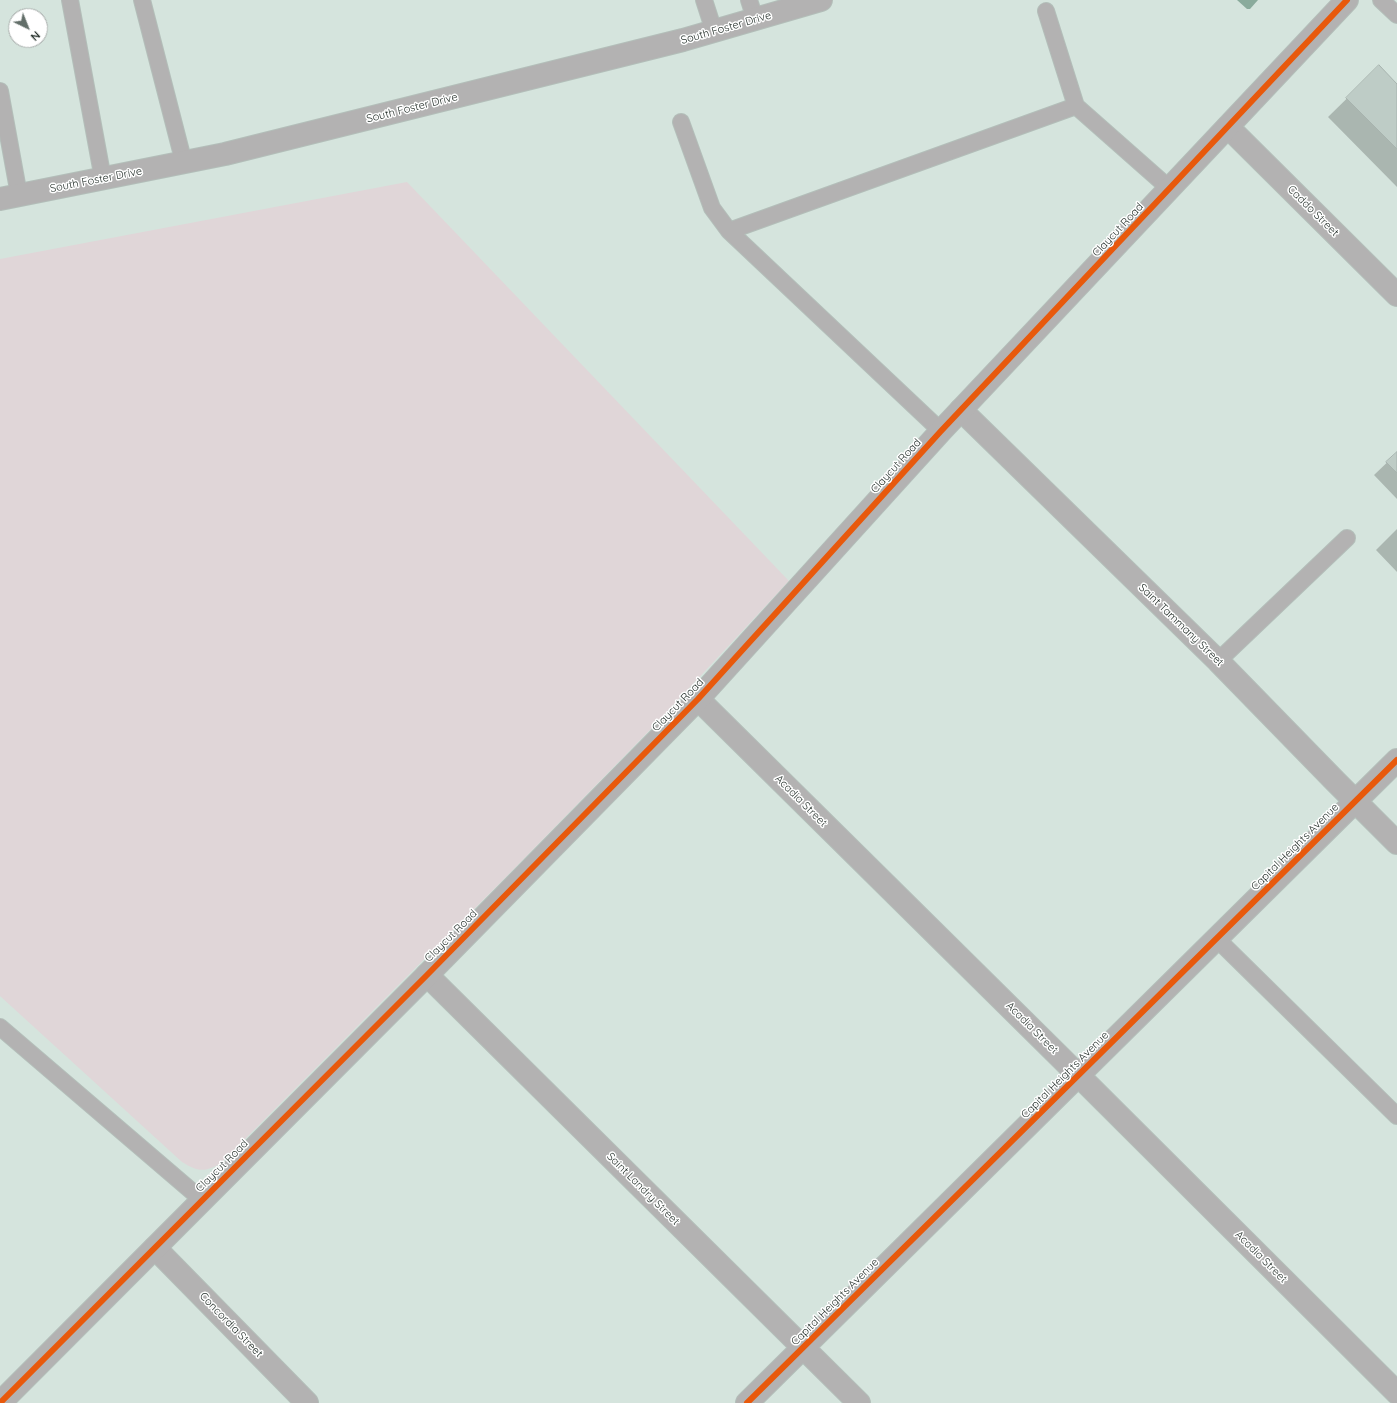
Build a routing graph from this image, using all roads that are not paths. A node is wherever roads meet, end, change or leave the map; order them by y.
1 (70, 0) edge
2 (142, 0) edge
3 (704, 0) edge
4 (821, 0) edge
5 (1347, 0) edge
6 (1382, 0) edge
7 (752, 10) edge
8 (1046, 11) dead end
9 (1397, 15) edge
10 (714, 31) junction
11 (0, 92) edge
12 (1076, 106) junction
13 (681, 122) dead end
14 (1228, 127) junction
15 (184, 163) junction
16 (103, 179) junction
17 (1170, 189) junction
18 (9, 197) edge
19 (729, 231) junction
20 (1397, 295) edge
21 (961, 410) junction
22 (941, 431) junction
23 (1347, 538) dead end
24 (1218, 661) junction
25 (698, 699) junction
26 (1397, 760) edge
27 (1355, 802) junction
28 (1397, 843) edge
29 (1217, 939) junction
30 (427, 975) junction
31 (0, 1027) edge
32 (1078, 1076) junction
33 (1397, 1116) edge
34 (202, 1200) junction
35 (155, 1248) junction
36 (803, 1348) junction
37 (1397, 1393) edge
38 (0, 1403) edge
39 (307, 1403) edge
40 (747, 1403) edge
41 (859, 1403) edge

1 - 16 lane
2 - 15 lane
3 - 10 lane
4 - 7 street, South Foster Drive
5 - 14 street, Claycut Road
6 - 9 lane
7 - 10 street, South Foster Drive
8 - 12 lane
10 - 15 street, South Foster Drive
11 - 18 lane
12 - 17 lane
12 - 19 lane
13 - 19 lane
14 - 17 street, Claycut Road
14 - 20 street, Caddo Street
15 - 16 street, South Foster Drive
16 - 18 street, South Foster Drive
17 - 21 street, Claycut Road
19 - 22 lane
21 - 22 street, Claycut Road
21 - 24 street, Saint Tammany Street
22 - 25 street, Claycut Road
23 - 24 lane
24 - 27 street, Saint Tammany Street
25 - 30 street, Claycut Road
25 - 32 street, Acadia Street
26 - 27 street, Capital Heights Avenue
27 - 28 street, Saint Tammany Street
27 - 29 street, Capital Heights Avenue
29 - 32 street, Capital Heights Avenue
29 - 33 lane
30 - 34 street, Claycut Road
30 - 36 street, Saint Landry Street
31 - 34 lane
32 - 36 street, Capital Heights Avenue
32 - 37 street, Acadia Street
34 - 35 street, Claycut Road
35 - 38 street, Claycut Road
35 - 39 street, Concordia Street
36 - 40 street, Capital Heights Avenue
36 - 41 street, Saint Landry Street

